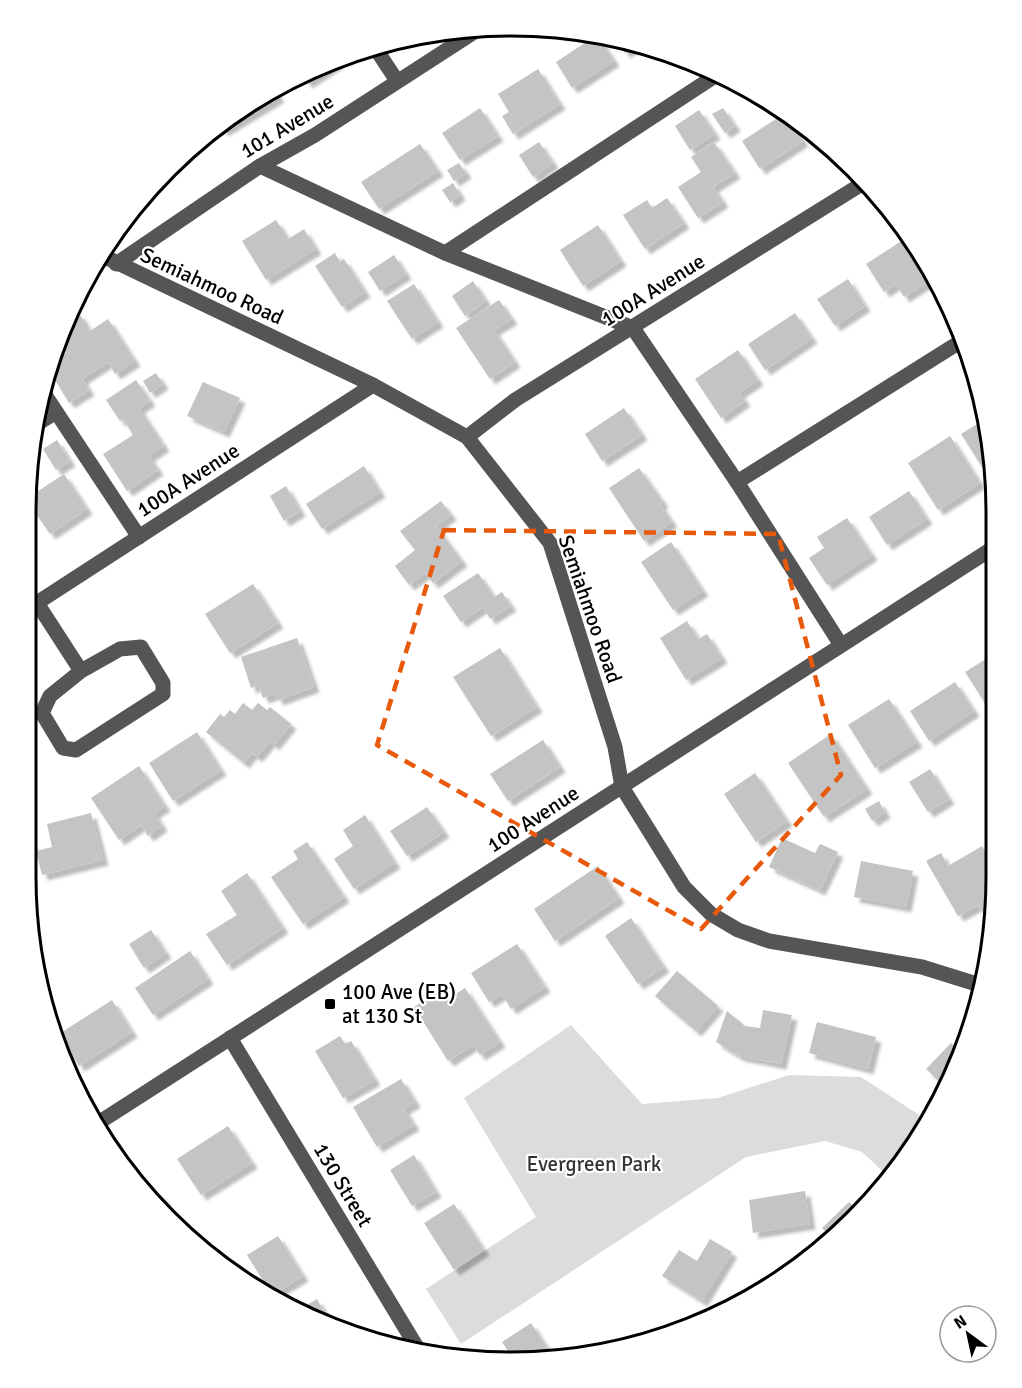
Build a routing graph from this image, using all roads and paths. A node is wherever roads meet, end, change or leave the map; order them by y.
1 (464, 39) edge
2 (380, 55) edge
3 (709, 80) edge
4 (397, 81) junction
5 (260, 166) junction
6 (858, 187) edge
7 (445, 253) junction
8 (108, 259) edge
9 (116, 264) junction
10 (633, 328) junction
11 (956, 344) edge
12 (373, 385) junction
13 (49, 401) edge
14 (57, 412) junction
15 (45, 420) edge
16 (467, 438) junction
17 (738, 482) junction
18 (139, 537) junction
19 (986, 552) edge
20 (36, 604) edge
21 (36, 612) edge
22 (841, 645) junction
23 (81, 671) junction
24 (622, 787) junction
25 (974, 983) edge
26 (230, 1038) junction
27 (103, 1119) edge
28 (414, 1342) edge

1 - 4 street, 101 Avenue
2 - 4 street
3 - 7 street
4 - 5 street, 101 Avenue
5 - 7 street
5 - 9 street, 101 Avenue
6 - 10 street, 100A Avenue
7 - 10 street
8 - 9 street, Semiahmoo Road
9 - 12 street, Semiahmoo Road
10 - 16 street, 100A Avenue
10 - 17 street
11 - 17 street
12 - 16 street, Semiahmoo Road
12 - 18 street, 100A Avenue
13 - 14 street
14 - 15 street
14 - 18 street
16 - 24 street, Semiahmoo Road
17 - 22 street
18 - 20 street, 100A Avenue
19 - 22 street, 100 Avenue
21 - 23 street
22 - 24 street, 100 Avenue
23 - 23 street
24 - 25 street, Semiahmoo Road
24 - 26 street, 100 Avenue
26 - 27 street, 100 Avenue
26 - 28 street, 130 Street

